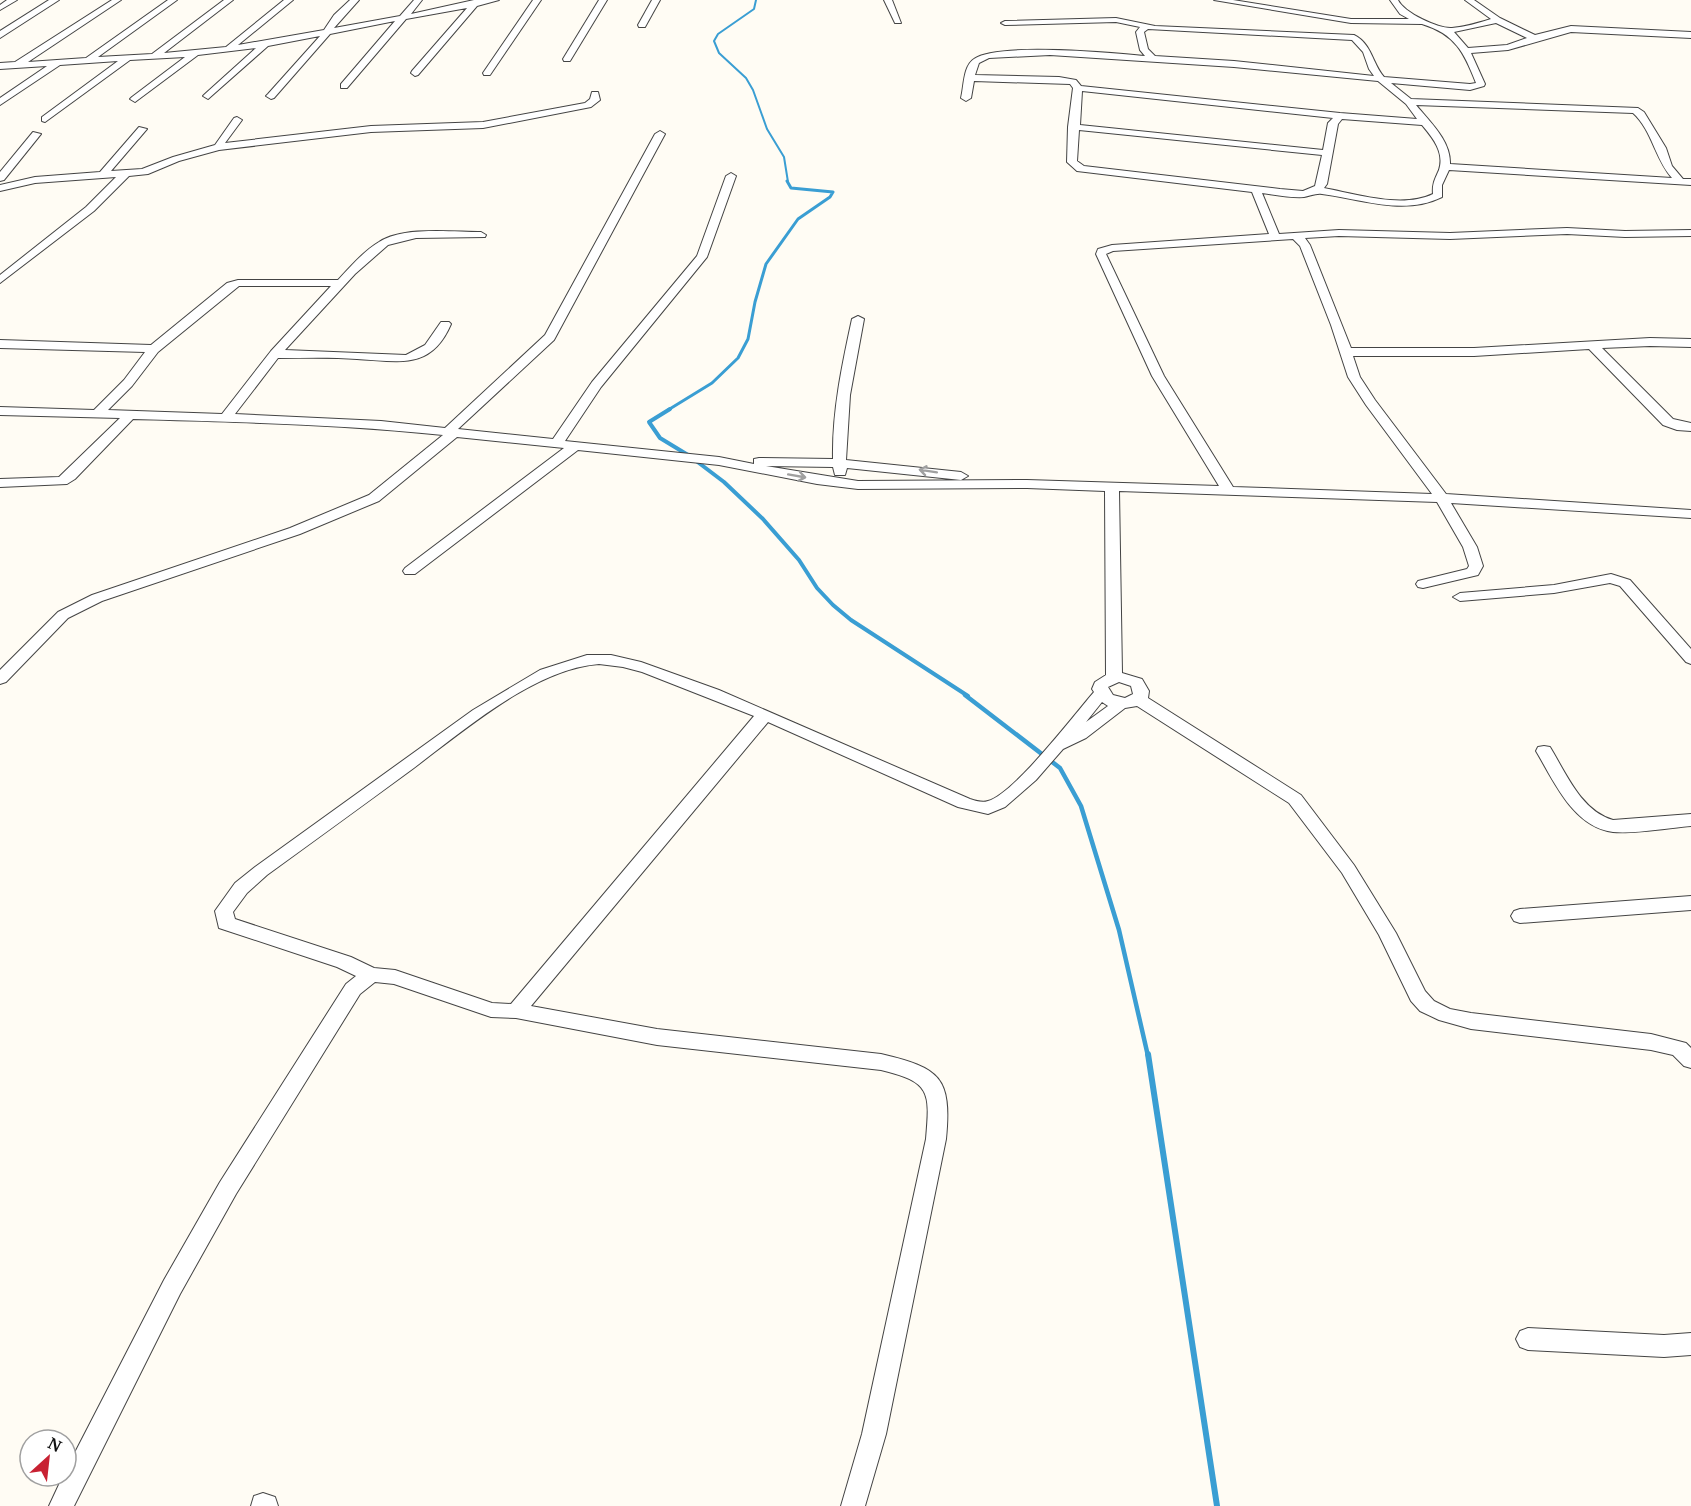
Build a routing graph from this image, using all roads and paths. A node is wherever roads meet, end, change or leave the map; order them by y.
1 (13, 0) edge
2 (55, 0) edge
3 (117, 0) edge
4 (173, 0) edge
5 (229, 0) edge
6 (290, 0) edge
7 (355, 0) edge
8 (418, 0) edge
9 (495, 0) edge
10 (537, 0) edge
11 (603, 0) edge
12 (656, 0) edge
13 (888, 0) edge
14 (1218, 0) edge
15 (1394, 0) edge
16 (1469, 0) edge
17 (476, 2) edge
18 (0, 8) edge
19 (401, 20) junction
20 (1497, 20) junction
21 (898, 21) dead end
22 (1351, 21) junction
23 (1422, 22) junction
24 (1005, 23) dead end
25 (642, 25) dead end
26 (1145, 27) junction
27 (1447, 30) junction
28 (324, 34) junction
29 (1691, 35) edge
30 (0, 36) edge
31 (1354, 38) junction
32 (1534, 38) junction
33 (265, 45) junction
34 (226, 50) junction
35 (1466, 51) junction
36 (195, 53) junction
37 (154, 57) junction
38 (127, 58) junction
39 (567, 59) dead end
40 (1153, 59) junction
41 (88, 60) junction
42 (57, 62) junction
43 (16, 65) junction
44 (0, 66) edge
45 (415, 73) dead end
46 (487, 73) dead end
47 (970, 78) junction
48 (1381, 78) junction
49 (344, 86) dead end
50 (1078, 88) junction
51 (595, 94) dead end
52 (208, 96) dead end
53 (271, 96) dead end
54 (966, 98) dead end
55 (135, 99) dead end
56 (0, 102) edge
57 (1409, 102) junction
58 (1340, 116) junction
59 (45, 119) dead end
60 (237, 120) dead end
61 (1425, 122) junction
62 (1073, 127) junction
63 (142, 129) dead end
64 (36, 134) dead end
65 (660, 134) dead end
66 (218, 147) junction
67 (1327, 153) junction
68 (1445, 167) junction
69 (125, 174) junction
70 (102, 176) junction
71 (731, 176) dead end
72 (1686, 182) edge
73 (2, 186) edge
74 (1256, 189) junction
75 (1319, 190) junction
76 (1691, 233) edge
77 (481, 235) dead end
78 (1296, 236) junction
79 (1276, 238) junction
80 (0, 280) edge
81 (343, 283) junction
82 (858, 319) dead end
83 (445, 324) dead end
84 (1691, 343) edge
85 (0, 344) edge
86 (1592, 345) junction
87 (154, 350) junction
88 (1346, 352) junction
89 (275, 354) junction
90 (0, 411) edge
91 (97, 414) junction
92 (130, 415) junction
93 (226, 417) junction
94 (1691, 427) edge
95 (451, 432) junction
96 (556, 444) junction
97 (575, 446) junction
98 (719, 461) junction
99 (839, 463) junction
100 (0, 483) edge
101 (840, 483) junction
102 (1027, 484) junction
103 (1112, 487) junction
104 (1229, 491) junction
105 (1442, 498) junction
106 (1691, 514) edge
107 (410, 571) dead end
108 (1423, 584) dead end
109 (1460, 597) dead end
110 (1691, 659) edge
111 (1114, 677) junction
112 (0, 679) edge
113 (1101, 693) junction
114 (1130, 701) junction
115 (766, 715) junction
116 (1059, 746) junction
117 (1544, 751) dead end
118 (1691, 820) edge
119 (1691, 903) edge
120 (1520, 916) dead end
121 (370, 975) junction
122 (516, 1011) junction
123 (1691, 1060) edge
124 (1528, 1339) dead end
125 (1691, 1344) edge
126 (61, 1506) edge
127 (853, 1506) edge

1 - 18 street
2 - 30 street
3 - 43 street
4 - 41 street
5 - 37 street
6 - 34 street
7 - 28 street
8 - 19 street
9 - 17 street
10 - 46 street
11 - 39 street
12 - 25 street
13 - 21 street
14 - 22 street
15 - 23 street
16 - 20 street
17 - 19 street
17 - 45 street
19 - 28 street
19 - 49 street
20 - 27 street
20 - 32 street
22 - 23 street
22 - 31 street
23 - 27 street
24 - 26 street
26 - 31 street
26 - 40 street
27 - 35 street
28 - 33 street
28 - 53 street
29 - 32 street
31 - 48 street
32 - 35 street
33 - 34 street
33 - 52 street
34 - 36 street
35 - 48 street
36 - 37 street
36 - 55 street
37 - 38 street
38 - 41 street
38 - 59 street
40 - 47 street
40 - 48 street
41 - 42 street
42 - 43 street
42 - 56 street
43 - 44 street
47 - 50 street
47 - 54 street
48 - 57 street
50 - 58 street
50 - 62 street
51 - 66 street
57 - 61 street
57 - 72 street
58 - 61 street
58 - 67 street
60 - 66 street
61 - 68 street
62 - 67 street
62 - 74 street
63 - 70 street
64 - 73 street
65 - 95 street
66 - 69 street
67 - 75 street
68 - 72 street
68 - 75 street
69 - 70 street
69 - 80 street
70 - 73 street
71 - 96 street
74 - 75 street
74 - 79 street
76 - 78 street
77 - 81 street
78 - 79 street
78 - 88 street
79 - 104 street
81 - 87 street
81 - 89 street
82 - 99 street
83 - 89 street
84 - 86 street
85 - 87 street
86 - 88 street
86 - 94 street
87 - 91 street
88 - 105 street
89 - 93 street
90 - 91 street
91 - 92 street
92 - 93 street
92 - 100 street
93 - 95 street
95 - 96 street
95 - 112 street
96 - 97 street
97 - 98 street
97 - 107 street
98 - 99 street
98 -> 101 street
99 - 101 street
102 -> 99 street
101 - 102 street
102 - 103 street
103 - 104 street
103 - 111 street
104 - 105 street
105 - 106 street
105 - 108 street
109 - 110 street
111 - 113 street
111 - 114 street
113 - 114 street
113 - 116 street
114 - 116 street
114 - 123 street
115 - 116 street
115 - 121 street
115 - 122 street
117 - 118 street
119 - 120 street
121 - 122 street
121 - 126 street
122 - 127 street
124 - 125 street

